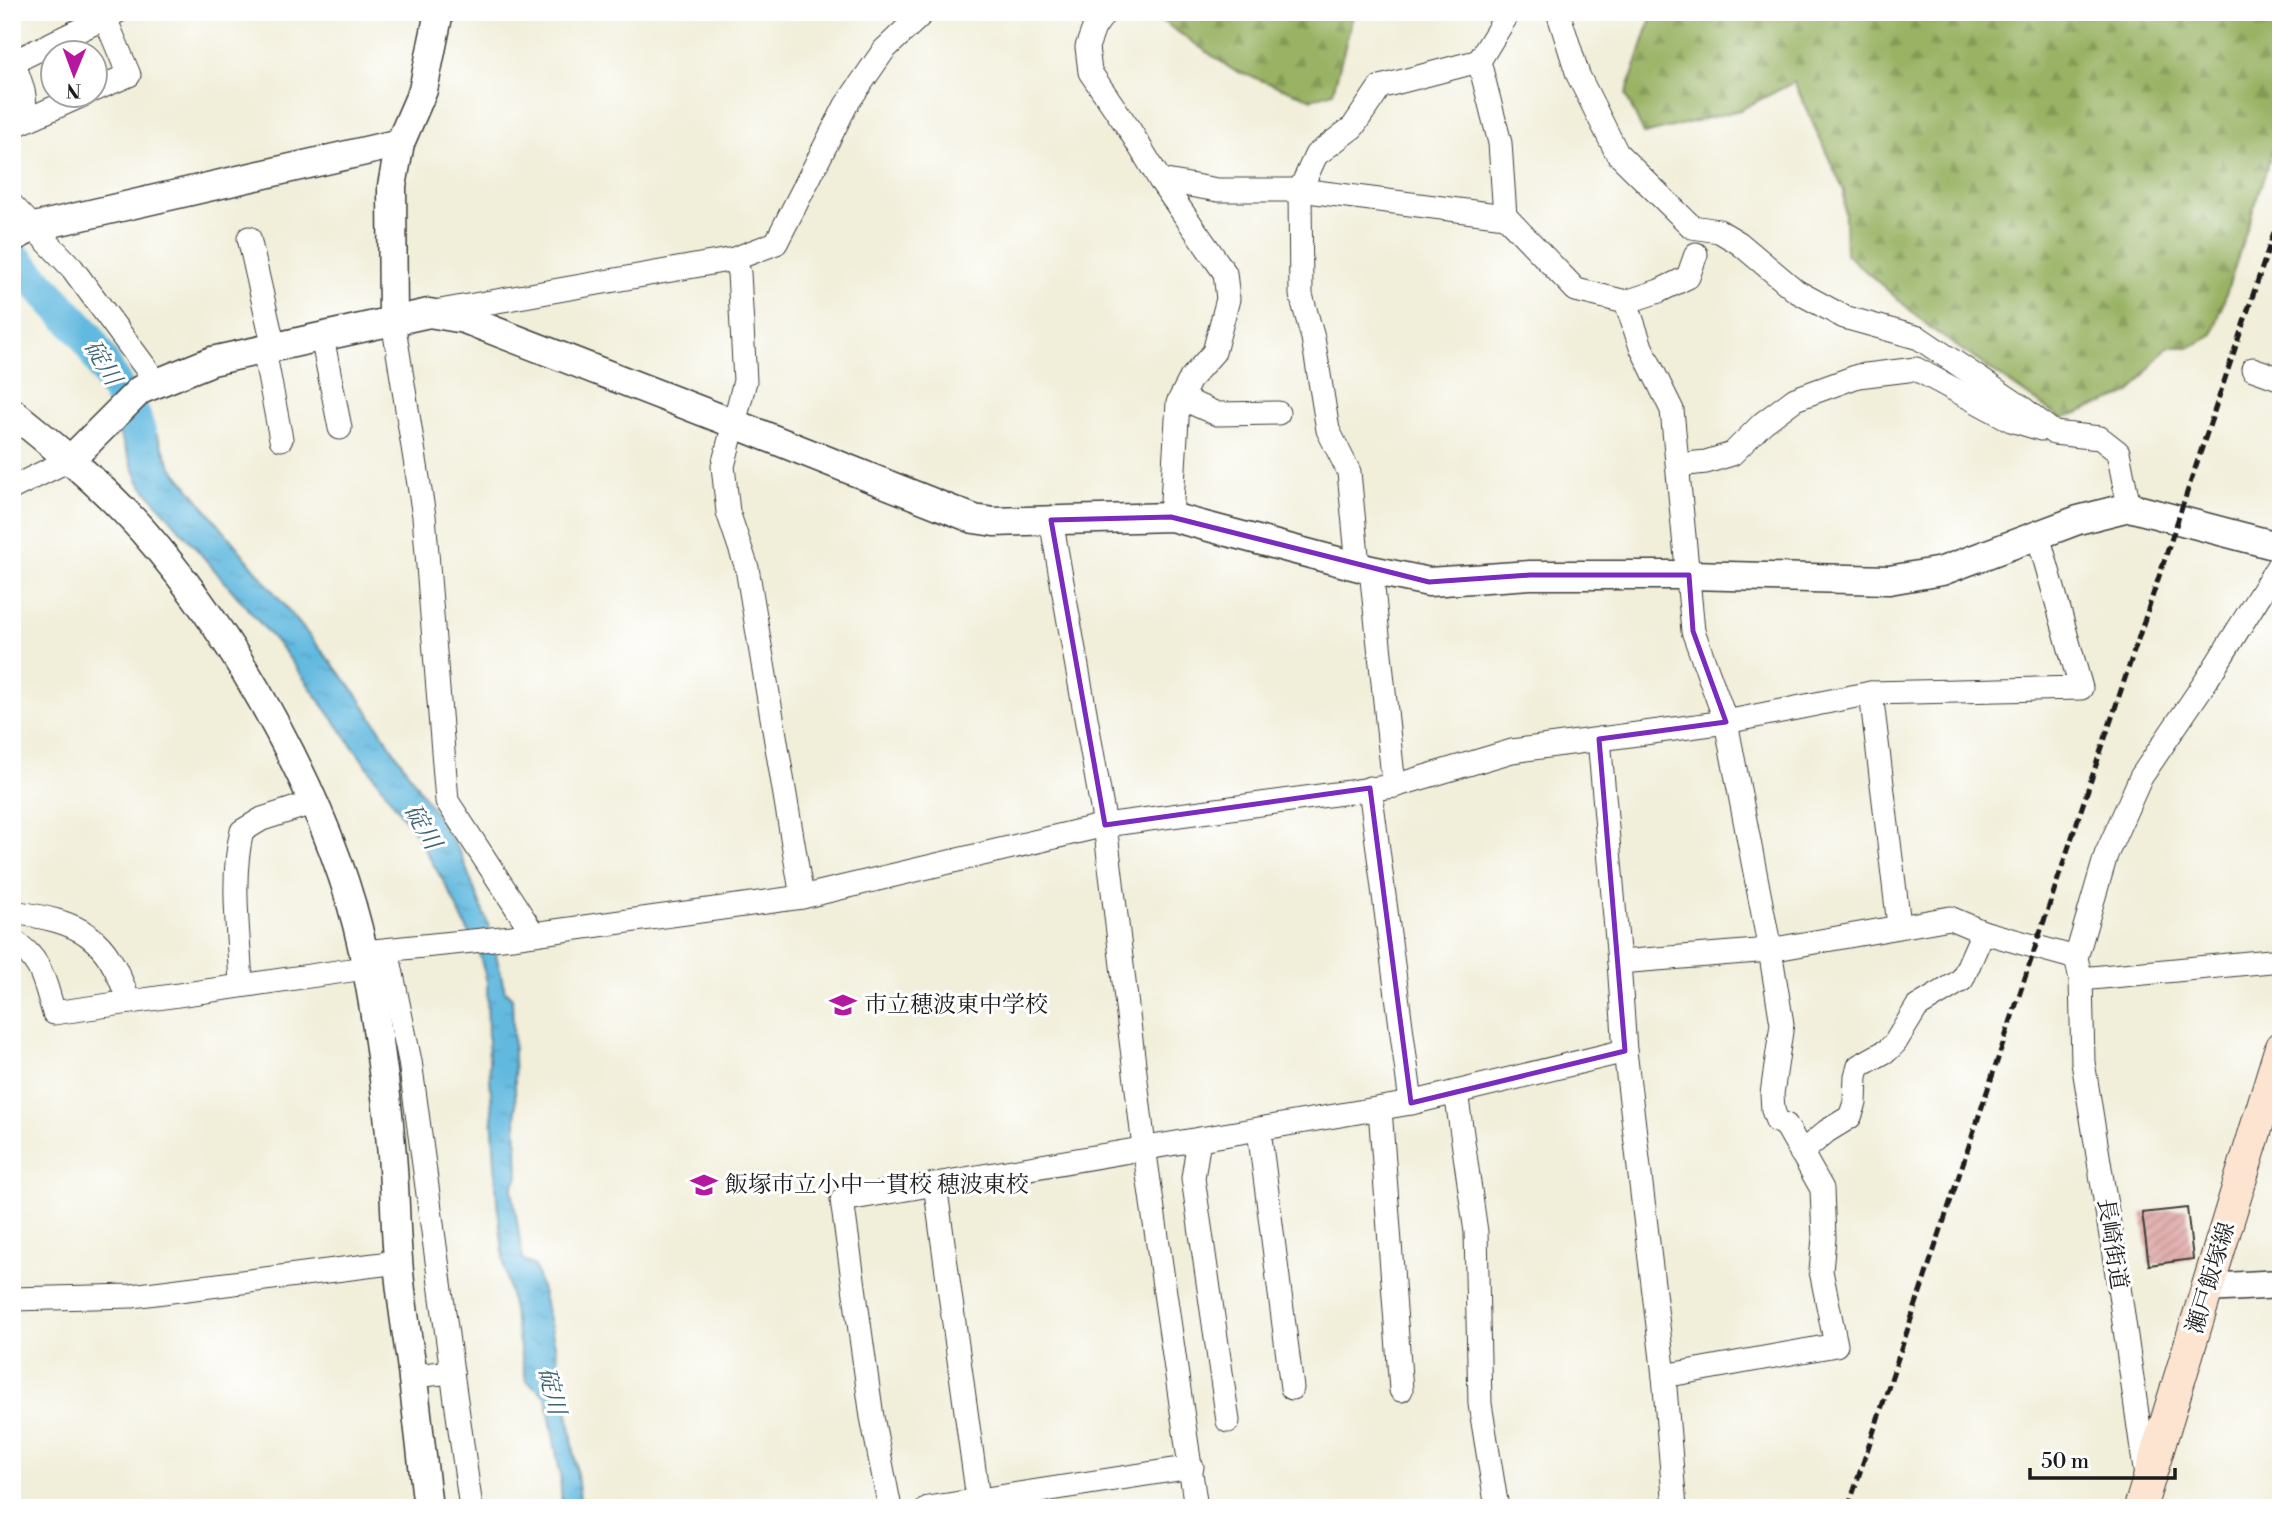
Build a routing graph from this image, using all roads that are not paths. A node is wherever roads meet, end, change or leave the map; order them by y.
1 (439, 12) edge
2 (924, 12) edge
3 (1105, 12) edge
4 (1509, 12) edge
5 (1558, 12) edge
6 (111, 15) edge
7 (13, 61) edge
8 (1479, 61) junction
9 (108, 84) edge
10 (54, 108) edge
11 (15, 126) edge
12 (401, 143) junction
13 (1160, 180) junction
14 (1300, 190) junction
15 (12, 205) edge
16 (1505, 216) junction
17 (23, 233) edge
18 (249, 237) dead end
19 (1696, 254) dead end
20 (734, 259) junction
21 (1626, 302) junction
22 (429, 313) junction
23 (393, 321) junction
24 (322, 337) junction
25 (269, 349) junction
26 (2253, 369) dead end
27 (2281, 379) edge
28 (148, 386) junction
29 (1181, 398) junction
30 (12, 412) edge
31 (1278, 413) dead end
32 (736, 424) junction
33 (340, 428) dead end
34 (2054, 433) junction
35 (281, 439) dead end
36 (71, 459) junction
37 (1678, 465) junction
38 (12, 488) edge
39 (2129, 507) junction
40 (1171, 517) junction
41 (1051, 520) junction
42 (2038, 534) junction
43 (2281, 547) edge
44 (2281, 561) edge
45 (1364, 568) junction
46 (1689, 575) junction
47 (1871, 692) junction
48 (1726, 722) junction
49 (1599, 739) junction
50 (1394, 786) junction
51 (1370, 788) junction
52 (312, 803) junction
53 (1105, 825) junction
54 (802, 897) junction
55 (12, 912) edge
56 (1899, 925) junction
57 (1983, 932) junction
58 (522, 935) junction
59 (12, 940) edge
60 (1770, 950) junction
61 (372, 957) junction
62 (2281, 960) edge
63 (1619, 962) junction
64 (2078, 969) junction
65 (241, 985) junction
66 (129, 1002) junction
67 (2281, 1047) edge
68 (1625, 1051) junction
69 (1456, 1091) junction
70 (1411, 1103) junction
71 (1380, 1109) junction
72 (1259, 1130) junction
73 (1199, 1139) junction
74 (1144, 1147) junction
75 (1801, 1153) junction
76 (935, 1184) junction
77 (398, 1262) junction
78 (2281, 1284) edge
79 (2207, 1288) junction
80 (12, 1299) edge
81 (452, 1372) junction
82 (412, 1376) junction
83 (1664, 1376) junction
84 (1292, 1388) dead end
85 (1401, 1390) dead end
86 (1228, 1421) dead end
87 (1192, 1467) junction
88 (978, 1499) junction
89 (2145, 1500) edge
90 (428, 1508) edge
91 (471, 1508) edge
92 (890, 1508) edge
93 (928, 1508) edge
94 (1196, 1508) edge
95 (1497, 1508) edge
96 (1675, 1508) edge

1 - 12 street
2 - 20 street
3 - 13 street
4 - 8 street
5 - 34 street
6 - 7 street
6 - 9 street
7 - 11 street
8 - 14 street
8 - 16 street
10 - 11 street
12 - 17 street
12 - 23 street
13 - 14 street
13 - 29 street
14 - 16 street
14 - 45 street
15 - 17 street
16 - 21 street
17 - 28 street
18 - 25 street
19 - 21 street
20 - 22 street
20 - 32 street
21 - 37 street
22 - 23 street
22 - 32 street
23 - 24 street
23 - 58 street
24 - 25 street
24 - 33 street
25 - 28 street
25 - 35 street
26 - 27 street
28 - 36 street
29 - 31 street
29 - 40 street
30 - 36 street
32 - 41 street
32 - 54 street
34 - 37 street
34 - 39 street
36 - 38 street
36 - 52 street
37 - 46 street
39 - 42 street
39 - 43 street
40 - 41 street
40 - 45 street
41 - 53 street
42 - 46 street
42 - 47 street
44 - 64 street, 長崎街道
45 - 46 street
45 - 50 street
46 - 48 street
47 - 48 street
47 - 56 street
48 - 49 street
48 - 60 street
49 - 50 street
49 - 63 street
50 - 51 street
51 - 53 street
51 - 70 street
52 - 61 street
52 - 65 street
53 - 54 street
53 - 74 street
54 - 58 street
55 - 66 street
56 - 57 street
56 - 60 street
57 - 64 street
57 - 75 street
58 - 61 street
59 - 66 street
60 - 63 street
60 - 75 street
61 - 65 street
61 - 77 street
61 - 81 street
62 - 64 street
63 - 68 street
64 - 89 street, 長崎街道
65 - 66 street
67 - 79 main road, 瀬戸飯塚線
68 - 69 street
68 - 83 street
69 - 70 street
69 - 95 street
70 - 71 street
71 - 72 street
71 - 85 street
72 - 73 street
72 - 84 street
73 - 74 street
73 - 86 street
74 - 76 street
74 - 87 street
75 - 83 street
76 - 88 street
76 - 92 street
77 - 80 street
77 - 82 street
78 - 79 street
79 - 89 main road, 瀬戸飯塚線
81 - 82 street
81 - 91 street
82 - 90 street
83 - 96 street
87 - 88 street
87 - 94 street
88 - 93 street

